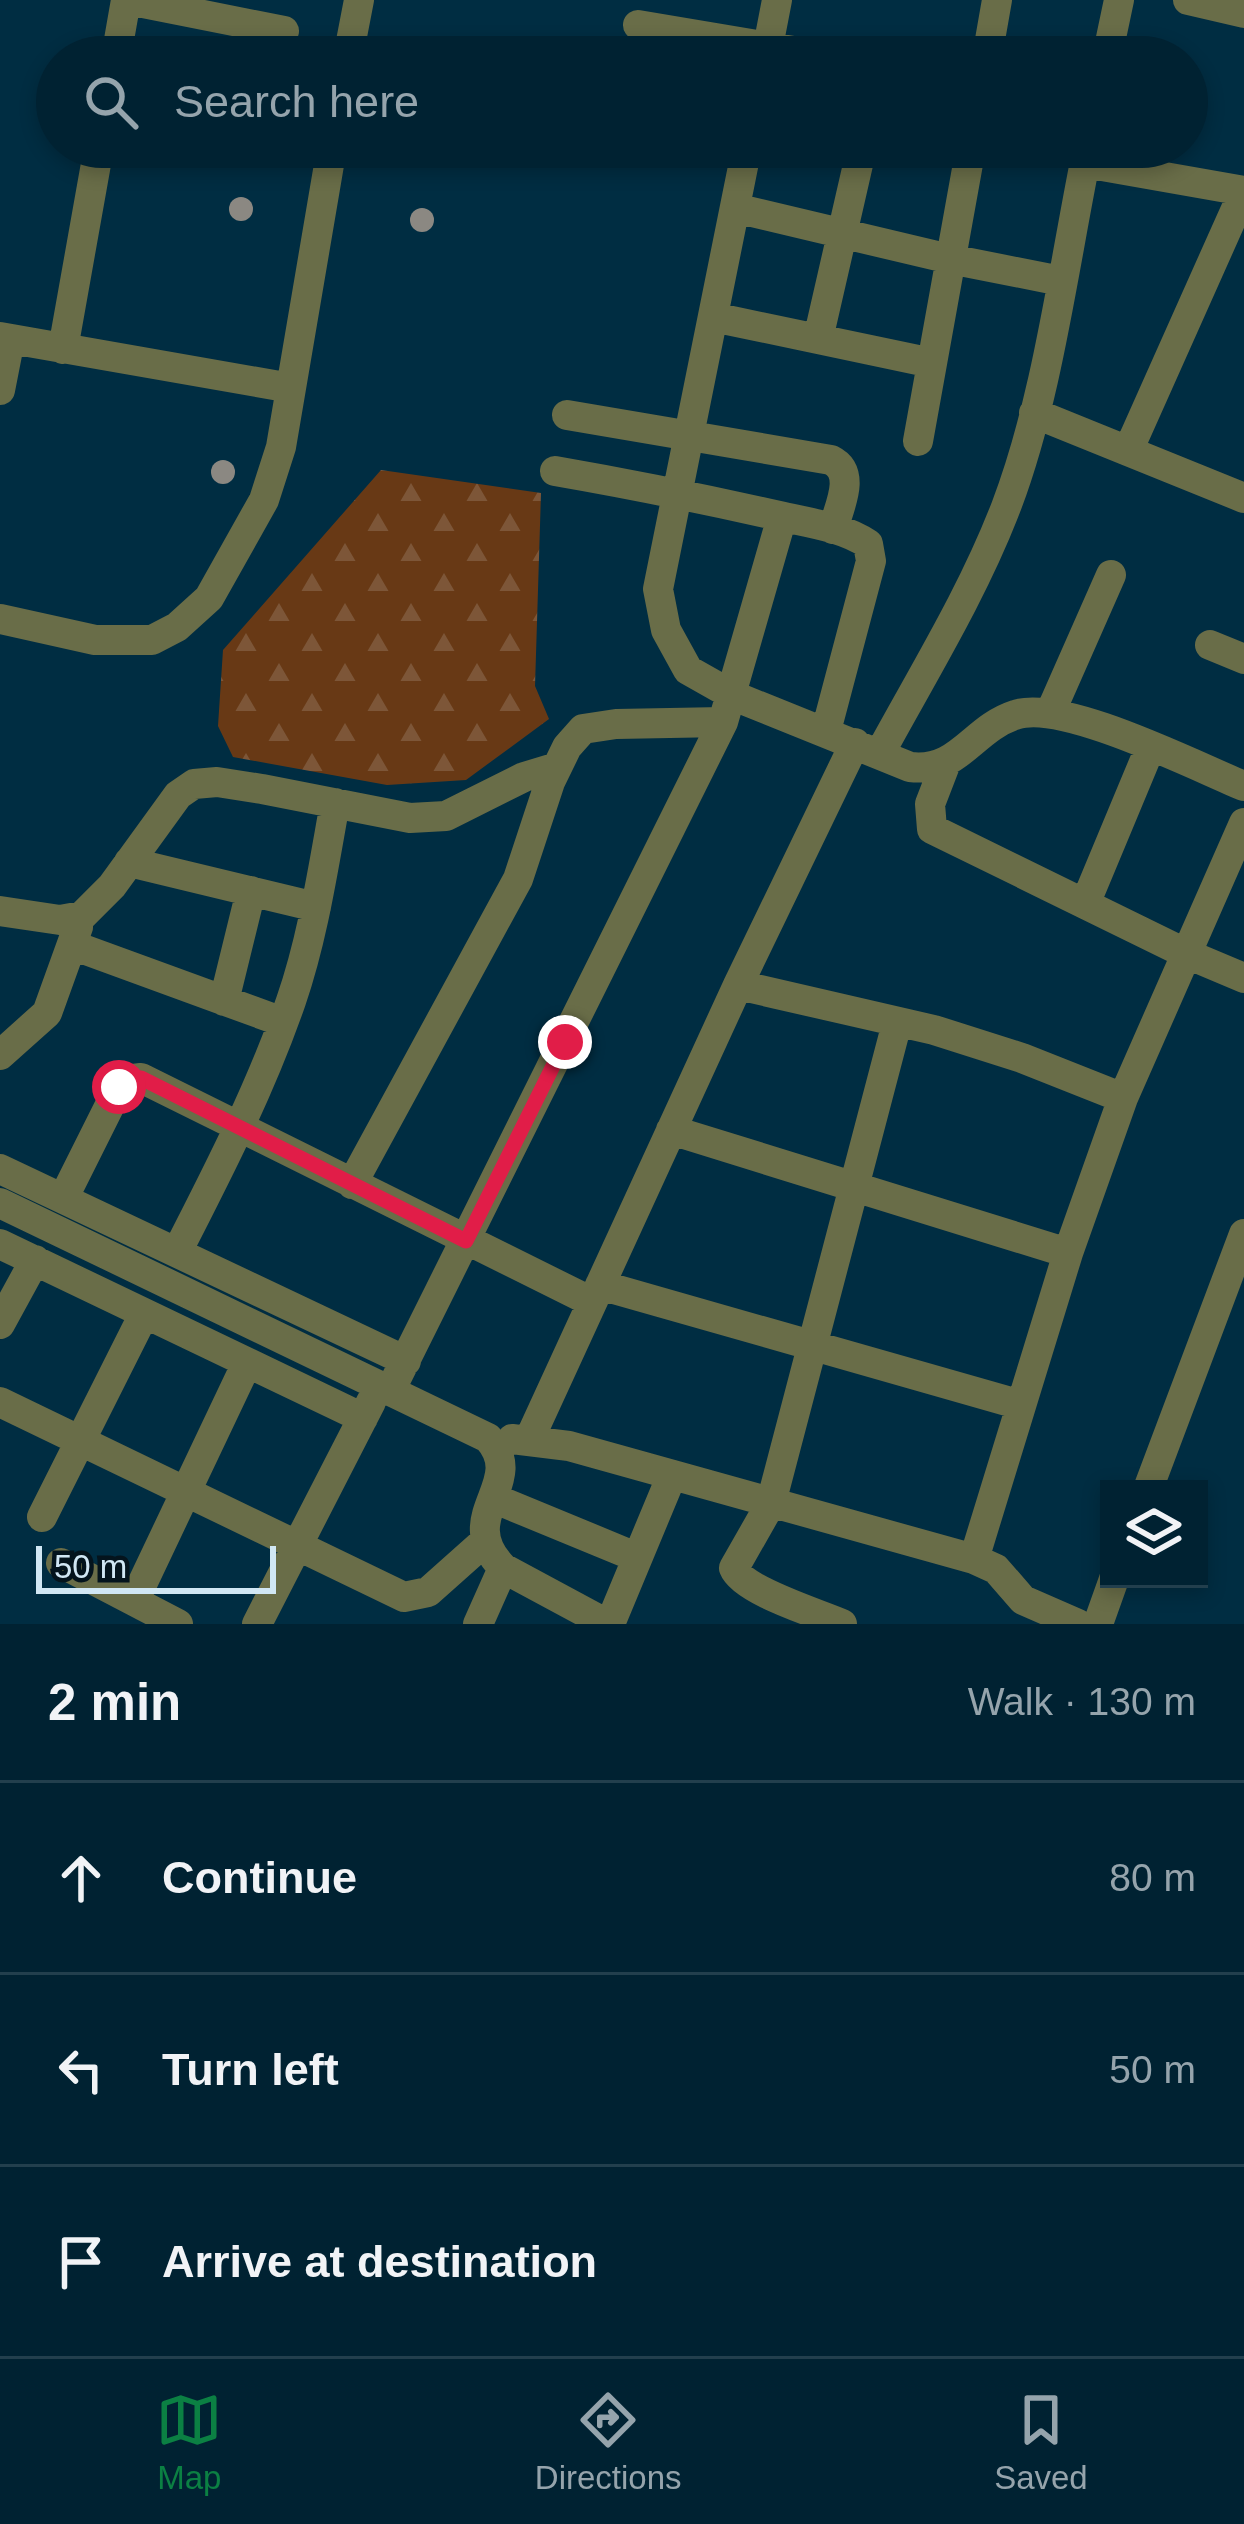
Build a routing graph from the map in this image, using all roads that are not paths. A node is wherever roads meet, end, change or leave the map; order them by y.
1 (127, 0) edge
2 (358, 0) edge
3 (777, 0) edge
4 (998, 0) edge
5 (1119, 0) edge
6 (1188, 0) edge
7 (1244, 13) edge
8 (638, 25) dead end
9 (284, 31) dead end
10 (120, 36) edge
11 (352, 36) edge
12 (693, 36) edge
13 (770, 36) edge
14 (991, 36) edge
15 (1111, 36) edge
16 (95, 168) edge
17 (328, 168) edge
18 (743, 168) edge
19 (857, 168) edge
20 (967, 168) edge
21 (1083, 168) edge
22 (1143, 168) edge
23 (1244, 191) edge
24 (735, 208) junction
25 (842, 233) junction
26 (950, 259) junction
27 (1061, 281) junction
28 (713, 316) junction
29 (5, 338) edge
30 (818, 339) junction
31 (62, 349) junction
32 (932, 363) junction
33 (291, 388) junction
34 (0, 390) edge
35 (1034, 413) junction
36 (567, 416) dead end
37 (689, 438) junction
38 (918, 441) dead end
39 (1128, 451) junction
40 (555, 471) dead end
41 (678, 493) junction
42 (1244, 498) edge
43 (782, 517) junction
44 (833, 530) junction
45 (1111, 575) dead end
46 (0, 619) edge
47 (1210, 644) dead end
48 (1244, 659) edge
49 (729, 709) junction
50 (1051, 711) junction
51 (854, 742) junction
52 (1150, 748) junction
53 (945, 765) junction
54 (557, 767) junction
55 (1244, 786) edge
56 (335, 803) junction
57 (1244, 824) edge
58 (129, 862) junction
59 (251, 892) junction
60 (1085, 904) junction
61 (316, 908) junction
62 (0, 911) edge
63 (76, 930) junction
64 (1187, 954) junction
65 (1244, 978) edge
66 (738, 985) junction
67 (224, 1000) junction
68 (283, 1022) junction
69 (897, 1023) junction
70 (0, 1055) edge
71 (1124, 1098) junction
72 (240, 1128) junction
73 (671, 1130) junction
74 (0, 1169) edge
75 (352, 1184) junction
76 (856, 1187) junction
77 (64, 1197) junction
78 (0, 1203) edge
79 (1244, 1234) edge
80 (466, 1241) junction
81 (0, 1244) edge
82 (177, 1252) junction
83 (1068, 1253) junction
84 (35, 1260) junction
85 (596, 1294) junction
86 (145, 1314) junction
87 (0, 1324) edge
88 (814, 1346) junction
89 (406, 1361) junction
90 (246, 1365) junction
91 (375, 1384) junction
92 (0, 1402) edge
93 (1021, 1405) junction
94 (363, 1418) junction
95 (488, 1438) junction
96 (529, 1440) junction
97 (80, 1443) junction
98 (672, 1475) junction
99 (1151, 1480) edge
100 (185, 1493) junction
101 (493, 1498) junction
102 (771, 1503) junction
103 (42, 1517) dead end
104 (483, 1543) junction
105 (297, 1547) junction
106 (636, 1557) junction
107 (974, 1559) junction
108 (62, 1563) dead end
109 (503, 1568) junction
110 (1111, 1588) edge
111 (134, 1601) junction
112 (178, 1624) edge
113 (257, 1624) edge
114 (478, 1624) edge
115 (609, 1624) edge
116 (842, 1624) edge
117 (1078, 1624) edge
118 (1098, 1624) edge

1 - 9 street
1 - 10 street
2 - 11 street
3 - 13 street
4 - 14 street
5 - 15 street
6 - 7 street
8 - 12 street
16 - 31 street
17 - 33 street
18 - 24 street
19 - 25 street
20 - 26 street
21 - 27 street
22 - 23 street
23 - 39 street
24 - 25 street
24 - 28 street
25 - 26 street
25 - 30 street
26 - 27 street
26 - 32 street
27 - 35 street
28 - 30 street
28 - 37 street
29 - 31 street
29 - 34 street
30 - 32 street
31 - 33 street
32 - 38 street
33 - 46 street
35 - 39 street
35 - 51 street
36 - 37 street
37 - 41 street
37 - 44 street
39 - 42 street
40 - 41 street
41 - 43 street
41 - 49 street
43 - 44 street
43 - 49 street
44 - 51 street
45 - 50 street
47 - 48 street
49 - 51 street
49 - 54 street
49 - 80 street
50 - 52 street
50 - 53 street
51 - 53 street
51 - 66 street
52 - 55 street
52 - 60 street
53 - 60 street
54 - 56 street
54 - 75 street
56 - 58 street
56 - 61 street
57 - 64 street
58 - 59 street
58 - 63 street
59 - 61 street
59 - 67 street
60 - 64 street
61 - 68 street
62 - 63 street
63 - 67 street
63 - 70 street
64 - 65 street
64 - 71 street
66 - 69 street
66 - 73 street
67 - 68 street
68 - 72 street
69 - 71 street
69 - 76 street
71 - 83 street
72 - 75 street
72 - 77 street
72 - 82 street
73 - 76 street
73 - 85 street
74 - 77 street
75 - 80 street
76 - 83 street
76 - 88 street
77 - 82 street
78 - 91 street
79 - 99 street
80 - 85 street
80 - 89 street
81 - 84 street
82 - 89 street
83 - 93 street
84 - 86 street
84 - 87 street
85 - 88 street
85 - 96 street
86 - 90 street
86 - 97 street
88 - 93 street
88 - 102 street
89 - 91 street
90 - 94 street
90 - 100 street
91 - 94 street
91 - 95 street
92 - 97 street
93 - 107 street
94 - 105 street
95 - 96 street
95 - 101 street
96 - 98 street
97 - 100 street
97 - 103 street
98 - 102 street
98 - 106 street
100 - 105 street
100 - 111 street
101 - 104 street
101 - 106 street
102 - 107 street
102 - 116 street
104 - 105 street
104 - 109 street
105 - 113 street
106 - 115 street
107 - 117 street
108 - 111 street
109 - 114 street
109 - 115 street
110 - 118 street
111 - 112 street

